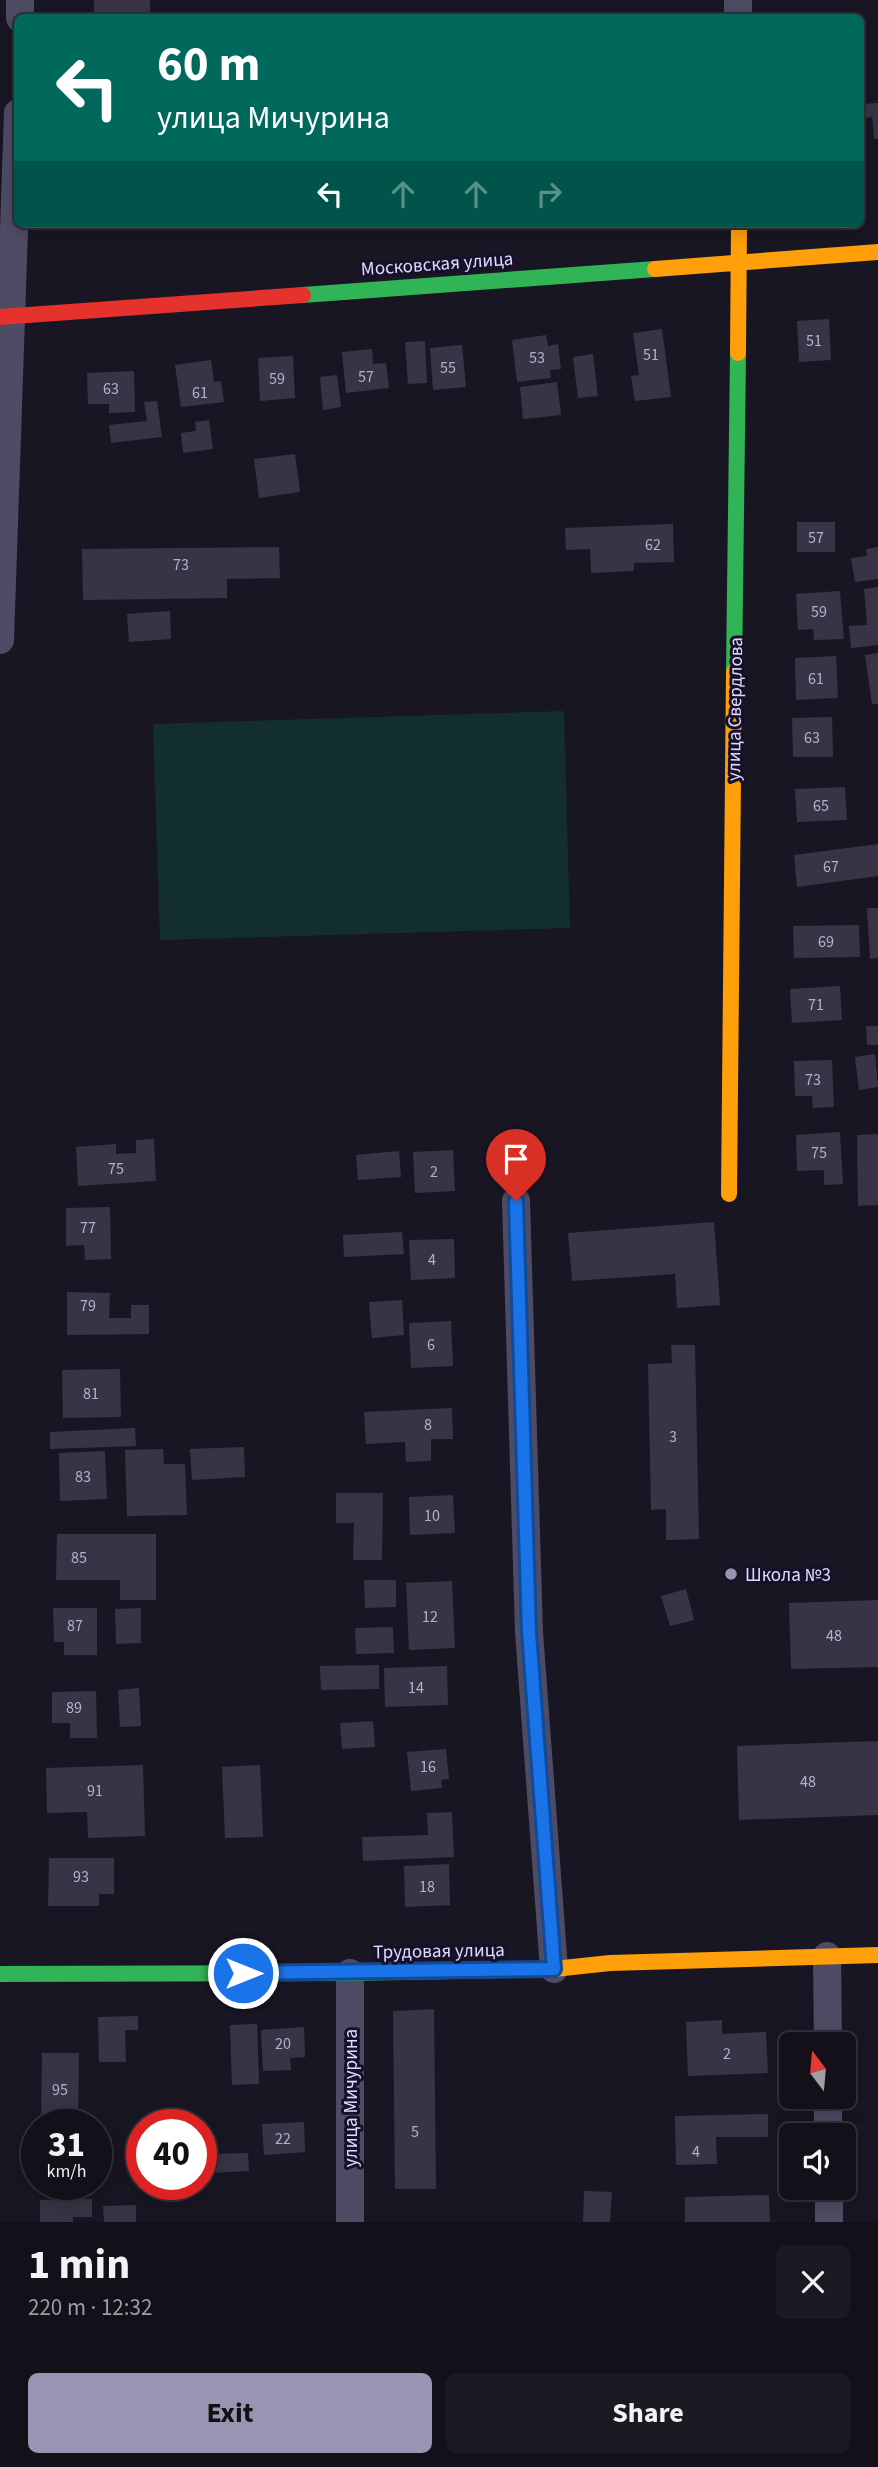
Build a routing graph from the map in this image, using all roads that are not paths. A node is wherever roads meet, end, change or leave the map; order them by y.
1 (14, 181) edge
2 (739, 228) edge
3 (878, 252) edge
4 (739, 261) junction
5 (6, 317) edge
6 (0, 640) edge
7 (729, 1194) dead end
8 (516, 1201) dead end
9 (878, 1955) edge
10 (827, 1956) junction
11 (554, 1969) junction
12 (350, 1973) junction
13 (0, 1975) edge
14 (828, 2032) edge
15 (829, 2200) edge
16 (350, 2222) edge
17 (829, 2222) edge

1 - 5 street
2 - 4 street, улица Свердлова
3 - 4 street, Московская улица
4 - 5 street, Московская улица
4 - 7 street, улица Свердлова
5 - 6 street
8 - 11 street
9 - 10 street, Трудовая улица
10 - 11 street, Трудовая улица
10 - 14 street
11 - 12 street, Трудовая улица
12 - 13 street, Трудовая улица
12 - 16 street, улица Мичурина
15 - 17 street

